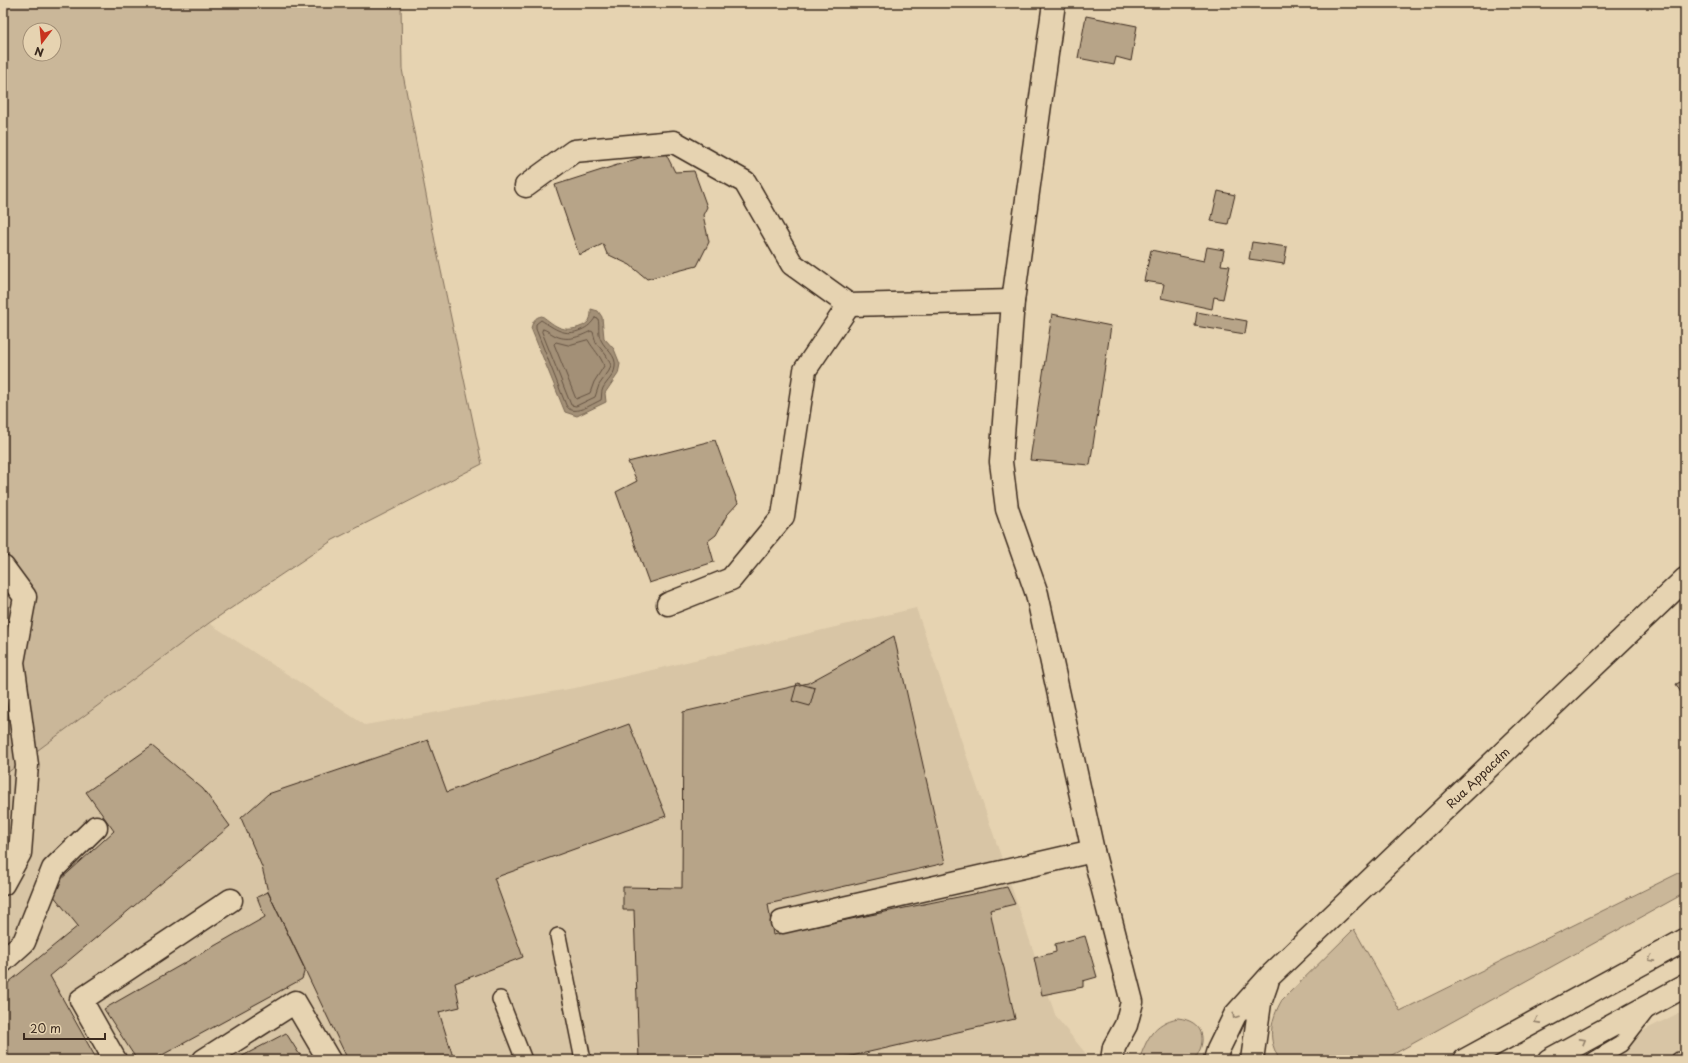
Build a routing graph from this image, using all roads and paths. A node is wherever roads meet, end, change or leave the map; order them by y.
1 (1054, 3) edge
2 (526, 186) dead end
3 (1013, 301) junction
4 (849, 305) junction
5 (3, 567) edge
6 (1685, 579) edge
7 (668, 604) dead end
8 (96, 827) dead end
9 (1093, 851) junction
10 (3, 884) edge
11 (231, 900) dead end
12 (782, 922) dead end
13 (558, 936) dead end
14 (1685, 940) edge
15 (3, 961) edge
16 (1270, 976) junction
17 (1685, 986) edge
18 (500, 999) dead end
19 (1653, 1003) junction
20 (115, 1060) edge
21 (204, 1060) edge
22 (329, 1060) edge
23 (524, 1060) edge
24 (583, 1060) edge
25 (1112, 1060) edge
26 (1215, 1060) edge
27 (1252, 1060) edge
28 (1465, 1060) edge
29 (1549, 1060) edge
30 (1594, 1060) edge

1 - 3 street
2 - 4 street
3 - 4 street
3 - 9 street
4 - 7 street
5 - 10 street
6 - 16 street, Rua Appacdm
8 - 15 street
9 - 12 street
9 - 25 street
11 - 20 street
13 - 24 lane
14 -> 28 street
16 -> 26 street, Rua Appacdm
16 - 27 street, Rua Appacdm
17 - 19 street
18 - 23 lane
29 -> 19 street
19 - 30 lane
21 - 22 street

